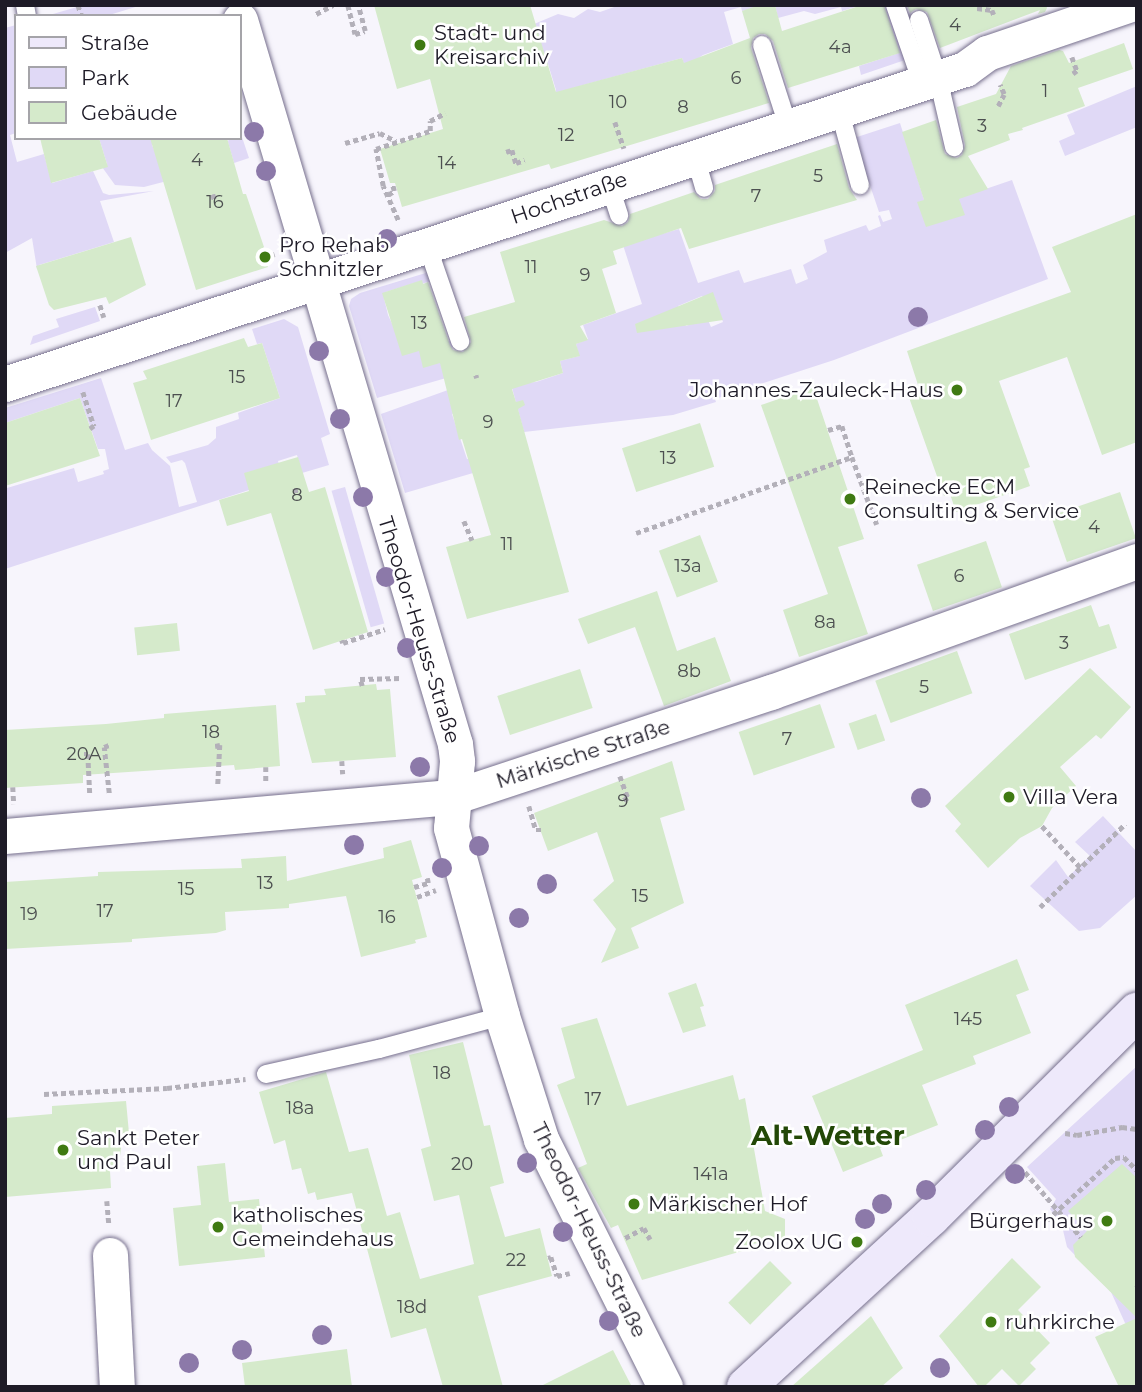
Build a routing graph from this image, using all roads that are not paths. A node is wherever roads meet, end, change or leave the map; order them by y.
1 (895, 5) edge
2 (1128, 5) edge
3 (919, 20) dead end
4 (242, 28) edge
5 (762, 45) dead end
6 (930, 81) junction
7 (839, 109) junction
8 (788, 126) junction
9 (954, 147) dead end
10 (860, 185) dead end
11 (427, 245) junction
12 (316, 281) junction
13 (460, 341) dead end
14 (5, 384) edge
15 (1137, 561) edge
16 (453, 797) junction
17 (5, 836) edge
18 (502, 1016) junction
19 (1131, 1018) edge
20 (267, 1074) road end
21 (110, 1240) road end
22 (117, 1387) edge
23 (665, 1387) edge
24 (746, 1387) edge

1 - 6 lane
2 - 6 street, Hochstraße
3 - 6 lane
4 - 12 street, Theodor-Heuss-Straße
5 - 8 lane
6 - 7 street, Hochstraße
6 - 9 lane
7 - 8 street, Hochstraße
7 - 10 lane
8 - 11 street, Hochstraße
11 - 12 street, Hochstraße
11 - 13 lane
12 - 14 street, Hochstraße
12 - 16 street, Theodor-Heuss-Straße
15 - 16 street, Märkische Straße
16 - 17 street, Märkische Straße
16 - 18 street, Theodor-Heuss-Straße
18 - 20 lane
18 - 23 street, Theodor-Heuss-Straße
19 - 24 main road
21 - 22 street

